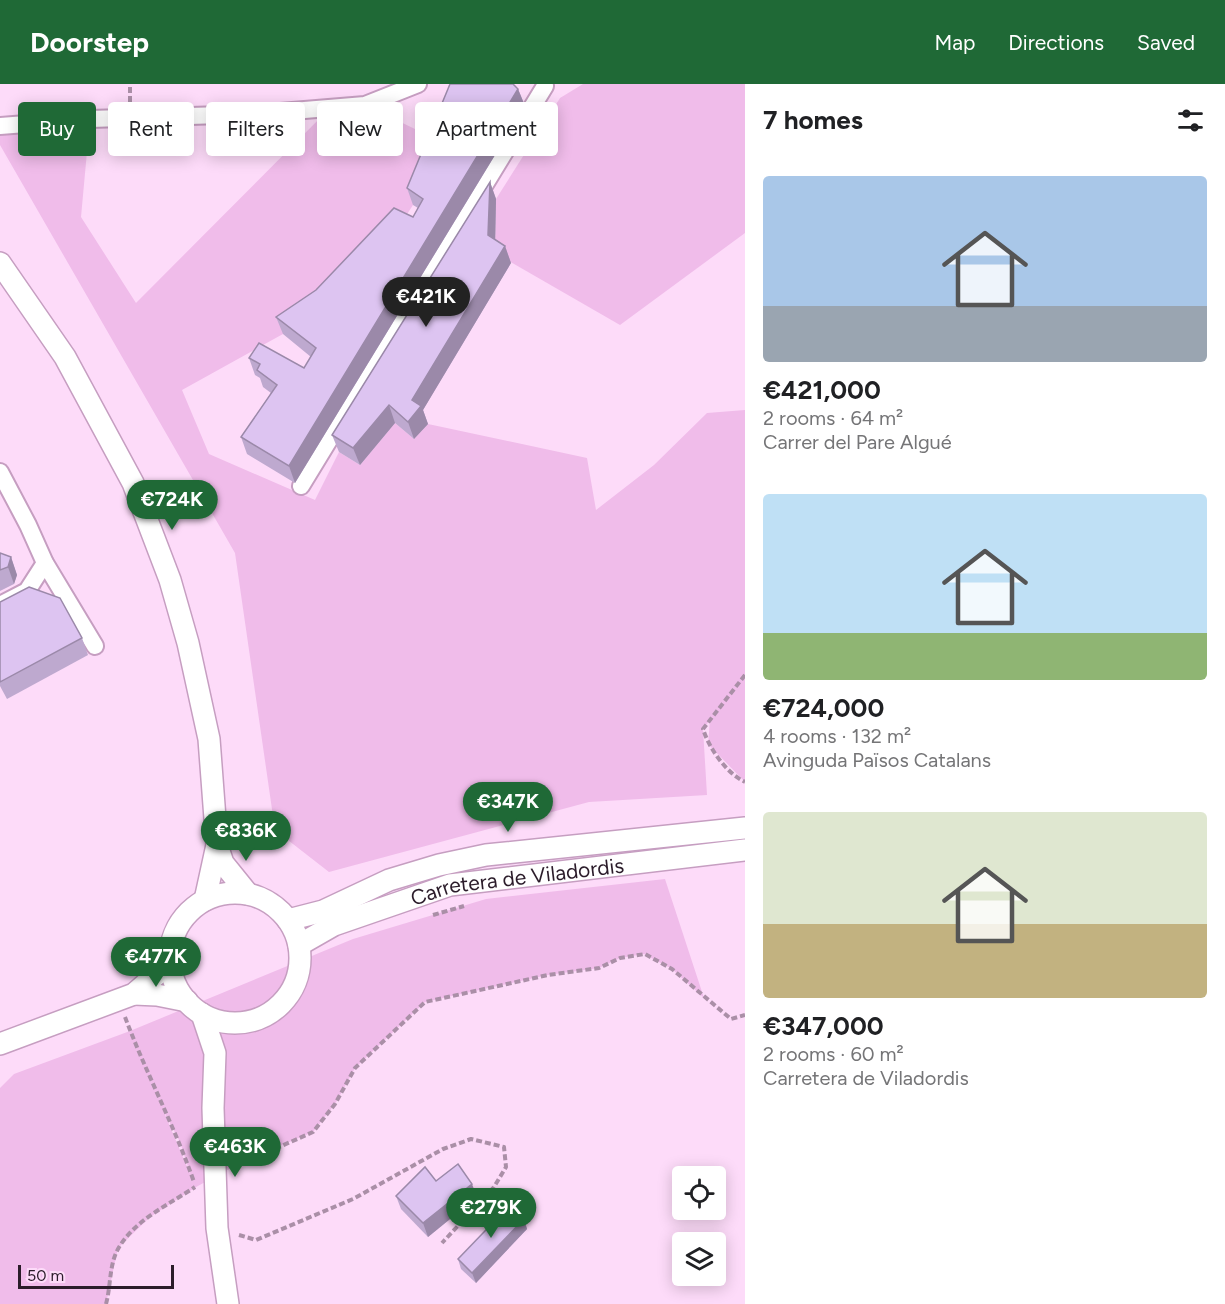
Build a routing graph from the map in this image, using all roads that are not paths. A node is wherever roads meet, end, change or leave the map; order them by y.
1 (418, 84) edge
2 (543, 84) edge
3 (0, 126) edge
4 (0, 263) edge
5 (0, 472) edge
6 (301, 486) dead end
7 (45, 563) junction
8 (0, 605) edge
9 (95, 646) dead end
10 (745, 828) edge
11 (217, 845) junction
12 (745, 850) edge
13 (248, 894) junction
14 (205, 900) junction
15 (288, 920) junction
16 (298, 945) junction
17 (170, 957) junction
18 (126, 997) junction
19 (194, 1008) junction
20 (239, 1022) junction
21 (0, 1044) edge
22 (215, 1053) junction
23 (228, 1304) edge

1 - 3 street
2 - 6 street
4 - 11 street
5 - 7 street
7 - 8 street
7 - 9 street
10 - 15 street, Carretera de Viladordis
11 - 13 street
11 - 14 street
12 - 16 street, Carretera de Viladordis
13 - 14 street
13 - 15 street
14 - 17 street
15 - 16 street
16 - 20 street
17 - 18 street
17 - 19 street
18 - 19 street
18 - 21 street
19 - 20 street
19 - 22 street
20 - 22 street
22 - 23 street

